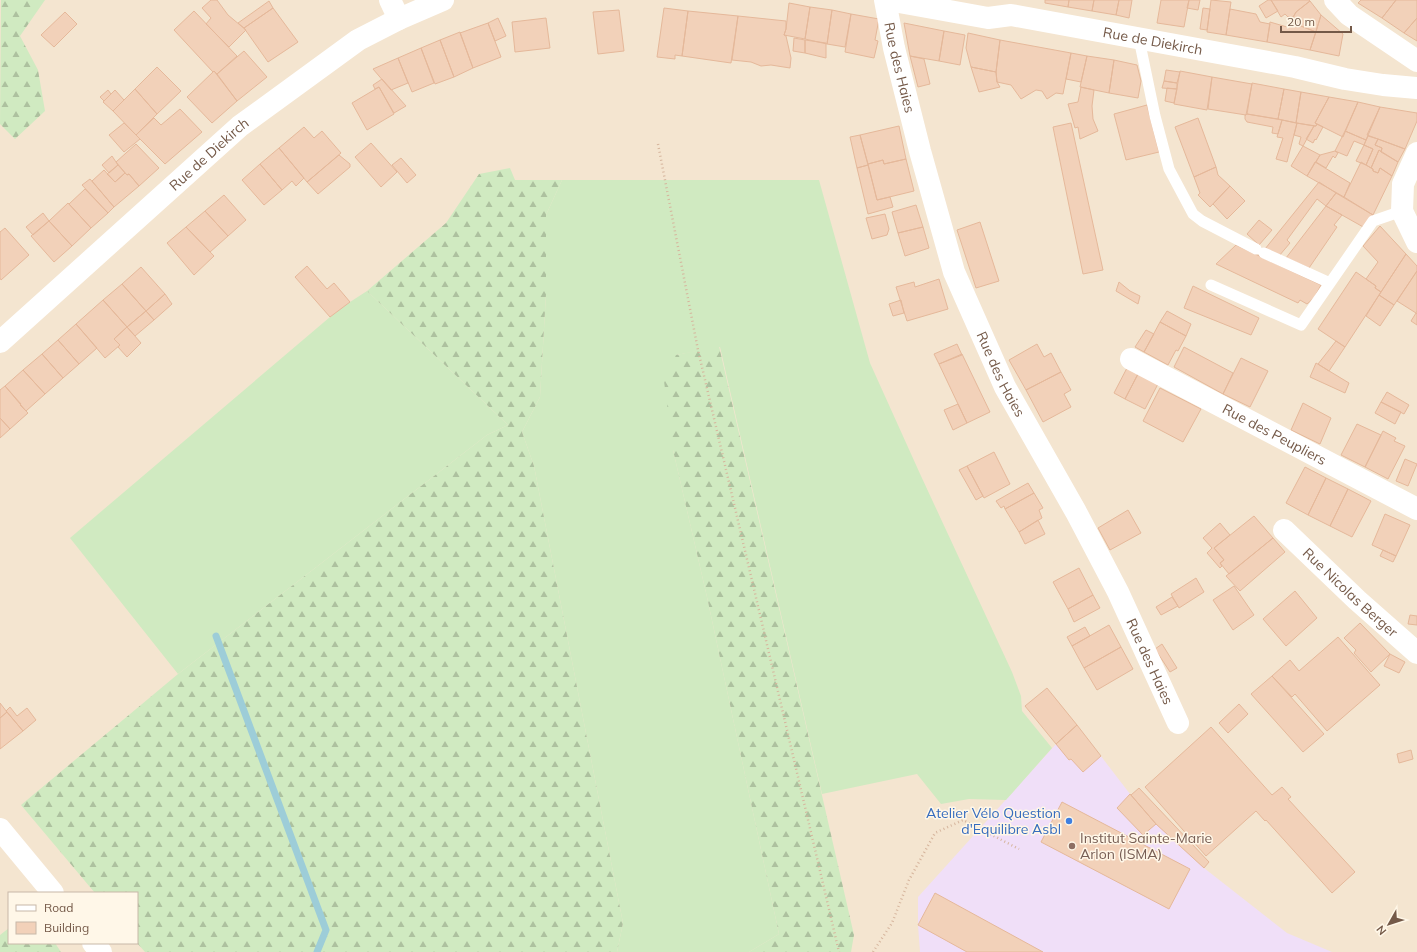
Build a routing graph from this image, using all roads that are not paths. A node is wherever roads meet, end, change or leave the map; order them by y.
1 (390, 0) edge
2 (443, 0) edge
3 (887, 0) edge
4 (1335, 0) edge
5 (399, 19) junction
6 (1139, 39) junction
7 (1417, 61) edge
8 (1417, 88) edge
9 (1417, 153) edge
10 (1402, 211) junction
11 (1417, 242) edge
12 (1330, 283) junction
13 (1211, 285) dead end
14 (0, 342) edge
15 (1131, 359) dead end
16 (1417, 509) edge
17 (1284, 530) dead end
18 (1417, 653) edge
19 (1178, 723) dead end
20 (0, 829) edge
21 (51, 892) edge
22 (94, 944) edge
23 (101, 952) edge

1 - 5 street
2 - 5 street, Rue de Diekirch
3 - 6 street, Rue de Diekirch
3 - 19 street, Rue des Haies
4 - 7 street
5 - 14 street, Rue de Diekirch
6 - 8 street, Rue de Diekirch
6 - 12 lane
9 - 10 street
10 - 11 street
10 - 12 lane
12 - 13 lane
15 - 16 street, Rue des Peupliers
17 - 18 street, Rue Nicolas Berger
20 - 21 street
22 - 23 street

